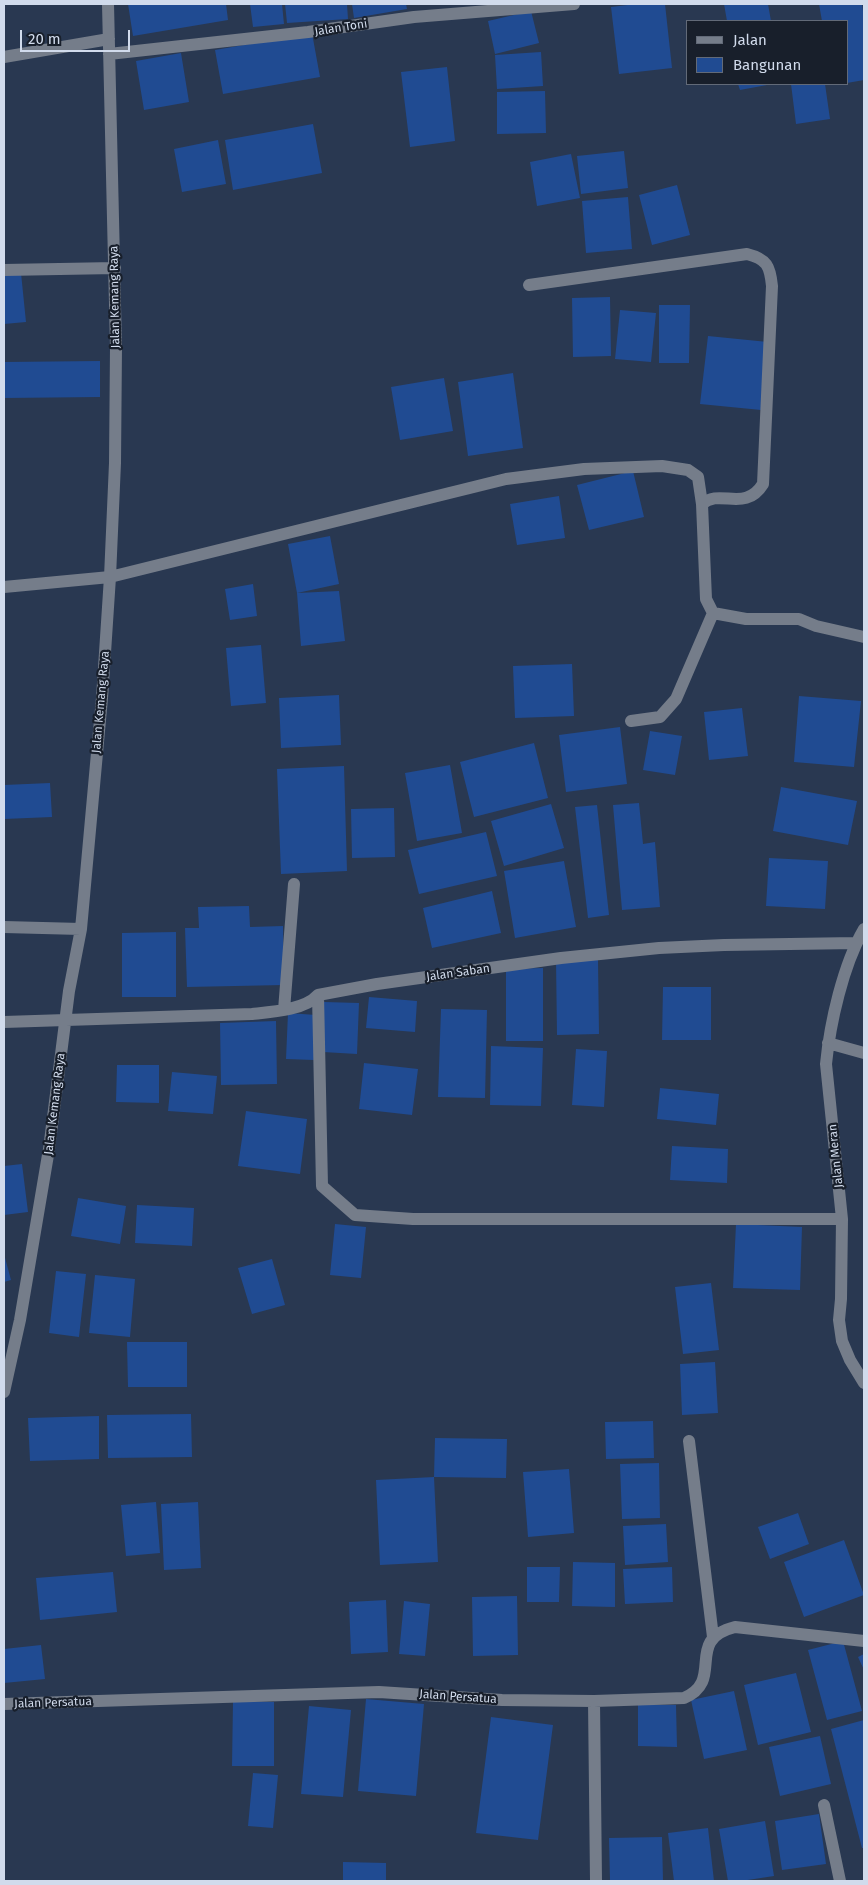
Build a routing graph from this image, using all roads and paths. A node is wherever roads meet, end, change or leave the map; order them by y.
1 (108, 4) edge
2 (574, 4) edge
3 (413, 10) edge
4 (109, 39) junction
5 (109, 54) junction
6 (4, 57) edge
7 (115, 268) junction
8 (4, 270) edge
9 (529, 285) dead end
10 (702, 504) junction
11 (110, 577) junction
12 (4, 587) edge
13 (713, 613) junction
14 (864, 634) edge
15 (631, 721) dead end
16 (294, 884) dead end
17 (4, 927) edge
18 (81, 929) junction
19 (864, 929) edge
20 (856, 943) junction
21 (318, 995) junction
22 (284, 1010) junction
23 (65, 1020) junction
24 (4, 1022) edge
25 (828, 1043) junction
26 (864, 1053) edge
27 (842, 1219) junction
28 (864, 1383) edge
29 (4, 1392) edge
30 (689, 1441) dead end
31 (713, 1637) junction
32 (864, 1641) edge
33 (594, 1701) junction
34 (4, 1704) edge
35 (824, 1805) dead end
36 (596, 1881) edge
37 (840, 1881) edge

1 - 4 street, Jalan Kemang Raya
2 - 3 street, Jalan Toni
3 - 5 street, Jalan Toni
4 - 5 street, Jalan Kemang Raya
4 - 6 street
5 - 7 street, Jalan Kemang Raya
7 - 8 street
7 - 11 street, Jalan Kemang Raya
9 - 10 street
10 - 11 street
10 - 13 street
11 - 12 street
11 - 18 street, Jalan Kemang Raya
13 - 14 street
13 - 15 street
16 - 22 street
17 - 18 street
18 - 23 street, Jalan Kemang Raya
19 - 20 street, Jalan Meran
20 - 21 street, Jalan Saban
20 - 25 street, Jalan Meran
21 - 22 street, Jalan Saban
21 - 27 street
22 - 23 street, Jalan Saban
23 - 24 street, Jalan Saban
23 - 29 street, Jalan Kemang Raya
25 - 26 street
25 - 27 street, Jalan Meran
27 - 28 street, Jalan Meran
30 - 31 street
31 - 32 street
31 - 33 street, Jalan Persatua
33 - 34 street, Jalan Persatua
33 - 36 street
35 - 37 street

